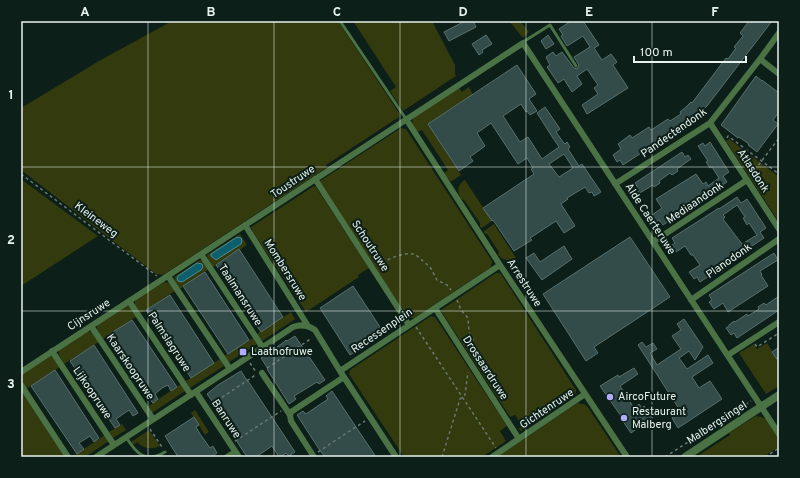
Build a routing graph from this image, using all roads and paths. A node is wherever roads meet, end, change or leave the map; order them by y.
1 (340, 21) edge
2 (779, 33) edge
3 (522, 43) junction
4 (760, 59) junction
5 (576, 66) dead end
6 (779, 74) edge
7 (406, 119) junction
8 (710, 123) junction
9 (779, 138) edge
10 (723, 142) junction
11 (761, 161) junction
12 (21, 174) edge
13 (779, 174) edge
14 (746, 178) junction
15 (315, 179) junction
16 (615, 184) junction
17 (245, 225) junction
18 (779, 229) edge
19 (779, 238) edge
20 (653, 242) junction
21 (201, 254) junction
22 (500, 265) junction
23 (373, 268) junction
24 (168, 276) junction
25 (162, 280) junction
26 (455, 295) junction
27 (691, 300) junction
28 (129, 301) junction
29 (435, 308) junction
30 (779, 322) edge
31 (411, 323) junction
32 (91, 326) junction
33 (308, 326) junction
34 (779, 333) edge
35 (752, 339) junction
36 (263, 348) junction
37 (52, 352) junction
38 (464, 354) junction
39 (728, 355) junction
40 (247, 359) junction
41 (469, 361) junction
42 (230, 370) junction
43 (21, 372) edge
44 (340, 372) junction
45 (260, 374) joint
46 (344, 377) junction
47 (21, 385) edge
48 (194, 393) junction
49 (585, 394) junction
50 (779, 395) edge
51 (462, 397) junction
52 (756, 398) junction
53 (761, 406) junction
54 (285, 408) junction
55 (290, 415) junction
56 (370, 417) junction
57 (153, 419) junction
58 (147, 424) junction
59 (779, 434) edge
60 (126, 437) junction
61 (519, 439) junction
62 (230, 444) junction
63 (114, 445) junction
64 (779, 448) edge
65 (165, 452) joint
66 (499, 453) junction
67 (237, 454) edge
68 (313, 456) edge
69 (68, 457) edge
70 (96, 457) edge
71 (227, 457) edge
72 (396, 457) edge
73 (442, 457) edge
74 (492, 457) edge
75 (627, 457) edge
76 (665, 457) edge
77 (685, 457) edge
78 (765, 457) edge

1 - 7 lane
2 - 4 street, Pandectendonk
3 - 5 lane
3 - 7 street, Toustruwe
3 - 16 street, Alde Caerteruwe
4 - 6 street
4 - 8 street, Pandectendonk
7 - 15 street, Toustruwe
7 - 22 street, Arrestruwe
8 - 10 street, Atlasdonk
8 - 16 street, Pandectendonk
9 - 11 path
10 - 11 path
10 - 14 street, Atlasdonk
11 - 13 path
11 - 14 path
12 - 25 path, Kleineweg
14 - 18 street, Atlasdonk
14 - 20 street, Mediaandonk
15 - 17 street, Toustruwe
15 - 23 street, Schoutruwe
16 - 20 street, Alde Caerteruwe
17 - 21 street, Toustruwe
17 - 33 street, Mombersruwe
19 - 27 street, Planodonk
20 - 27 street, Alde Caerteruwe
21 - 24 street, Toustruwe
21 - 36 street, Taalmansruwe
22 - 26 street, Recessenplein
22 - 49 street, Arrestruwe
23 - 26 path
23 - 31 street, Schoutruwe
24 - 25 street, Cijnsruwe
24 - 42 street
25 - 28 street, Cijnsruwe
26 - 29 street, Recessenplein
26 - 38 path
27 - 39 street, Alde Caerteruwe
28 - 32 street, Cijnsruwe
28 - 48 street, Palmslagruwe
29 - 31 street, Recessenplein
29 - 38 street, Drossaardruwe
30 - 35 street
31 - 44 street, Recessenplein
31 - 51 path
32 - 37 street, Cijnsruwe
32 - 57 street, Kaarskoopruwe
33 - 36 street
33 - 44 street
34 - 35 path
35 - 39 street
36 - 40 street
37 - 43 street, Cijnsruwe
37 - 63 street, Lijkoopruwe
38 - 41 street, Drossaardruwe
39 - 52 street, Alde Caerteruwe
40 - 42 street
40 - 45 path
41 - 51 path
41 - 61 street, Drossaardruwe
42 - 48 street
44 - 46 street
45 - 54 street
46 - 55 street
46 - 56 street
47 - 69 street
48 - 57 street
48 - 62 street, Banruwe
49 - 61 street, Gichtenruwe
49 - 75 street, Arrestruwe
50 - 53 street, Malbergsingel
51 - 66 path
51 - 73 path
52 - 53 street, Alde Caerteruwe
52 - 76 path
53 - 59 street, Alde Caerteruwe
53 - 77 street, Malbergsingel
54 - 55 street
54 - 62 path
55 - 68 street
56 - 68 path
56 - 72 street
57 - 58 street
58 - 60 street
58 - 65 path
60 - 63 street
60 - 65 lane
61 - 66 street
62 - 67 street, Banruwe
63 - 70 street
64 - 78 path
66 - 74 street
67 - 71 street

